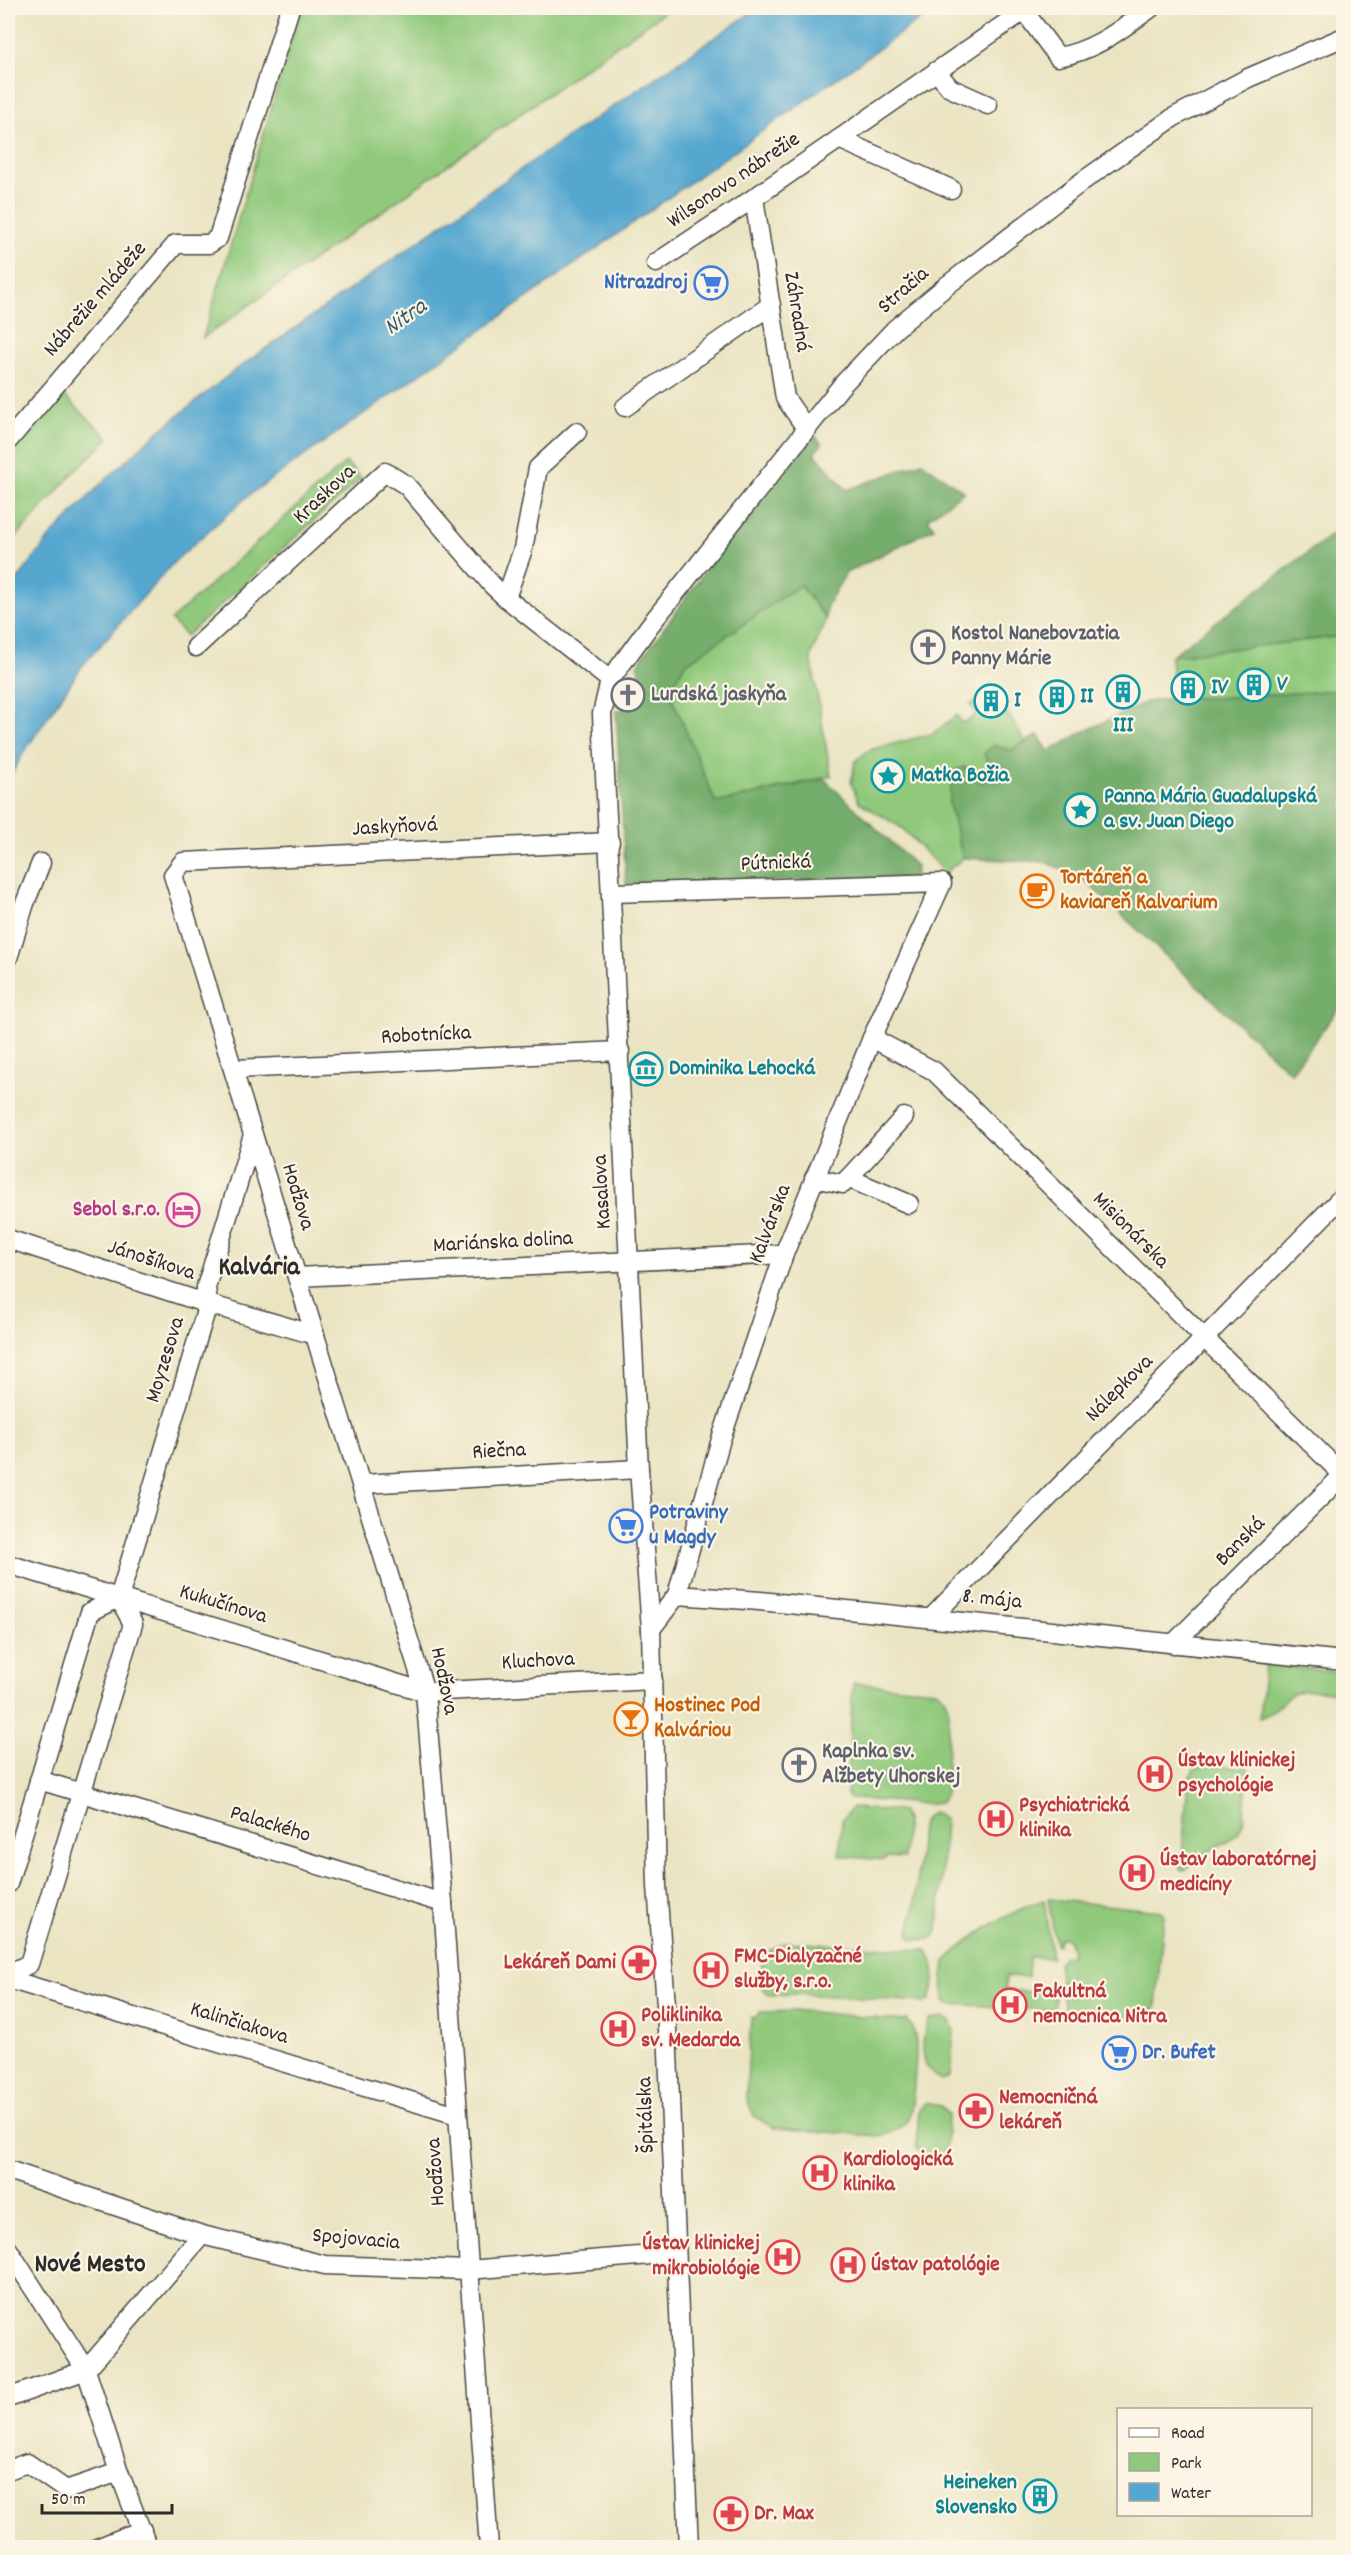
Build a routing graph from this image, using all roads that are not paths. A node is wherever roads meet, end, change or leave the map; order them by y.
1 (290, 8) edge
2 (1151, 8) edge
3 (1026, 9) edge
4 (1344, 37) edge
5 (936, 71) junction
6 (988, 105) dead end
7 (839, 139) junction
8 (951, 189) dead end
9 (754, 198) junction
10 (656, 263) dead end
11 (771, 305) junction
12 (625, 407) dead end
13 (806, 428) junction
14 (577, 432) dead end
15 (8, 441) edge
16 (506, 598) junction
17 (196, 647) dead end
18 (610, 680) junction
19 (605, 702) joint
20 (610, 842) junction
21 (183, 862) joint
22 (41, 863) dead end
23 (942, 883) joint
24 (612, 893) junction
25 (8, 958) edge
26 (872, 1038) junction
27 (620, 1051) junction
28 (234, 1069) junction
29 (904, 1118) dead end
30 (253, 1135) junction
31 (814, 1178) junction
32 (848, 1178) junction
33 (1344, 1195) edge
34 (909, 1204) dead end
35 (8, 1239) edge
36 (784, 1254) junction
37 (630, 1260) junction
38 (297, 1277) junction
39 (208, 1304) junction
40 (315, 1335) junction
41 (1204, 1338) junction
42 (639, 1469) junction
43 (1343, 1474) edge
44 (362, 1484) junction
45 (8, 1564) edge
46 (677, 1595) junction
47 (119, 1598) junction
48 (931, 1618) junction
49 (651, 1629) junction
50 (1173, 1644) junction
51 (1344, 1661) edge
52 (653, 1680) junction
53 (425, 1692) junction
54 (39, 1780) junction
55 (82, 1792) junction
56 (8, 1884) edge
57 (443, 1903) junction
58 (8, 1974) edge
59 (8, 1979) edge
60 (457, 2115) junction
61 (8, 2170) edge
62 (202, 2235) junction
63 (676, 2253) junction
64 (10, 2259) edge
65 (468, 2270) junction
66 (86, 2370) junction
67 (8, 2398) edge
68 (8, 2470) edge
69 (119, 2472) junction
70 (142, 2530) junction
71 (97, 2547) edge
72 (148, 2547) edge
73 (489, 2547) edge
74 (689, 2547) edge

1 - 15 street, Nábrežie mládeže
2 - 3 street, Wilsonovo nábrežie
3 - 5 street, Wilsonovo nábrežie
4 - 13 street, Stračia
5 - 6 street
5 - 7 street, Wilsonovo nábrežie
7 - 8 street
7 - 9 street, Wilsonovo nábrežie
9 - 10 street, Wilsonovo nábrežie
9 - 11 street, Záhradná
11 - 12 street
11 - 13 street, Záhradná
13 - 18 street, Stračia
14 - 16 street
16 - 17 street, Kraskova
16 - 18 street, Kraskova
18 - 19 street, Stračia
19 - 20 street, Kasalova
20 - 21 street, Jaskyňová
20 - 24 street, Kasalova
21 - 28 street, Hodžova
22 - 25 street
23 - 24 street, Pútnická
23 - 26 street, Kalvárska
24 - 27 street, Kasalova
26 - 31 street, Kalvárska
26 - 41 street, Misionárska
27 - 28 street, Robotnícka
27 - 37 street, Kasalova
28 - 30 street, Hodžova
29 - 32 street
30 - 38 street, Hodžova
30 - 39 street, Moyzesova
31 - 32 street
31 - 36 street, Kalvárska
32 - 34 street
33 - 41 street, Nálepkova
35 - 39 street, Jánošíkova
36 - 37 street, Mariánska dolina
36 - 46 street, Kalvárska
37 - 38 street, Mariánska dolina
37 - 42 street, Kasalova
38 - 40 street, Hodžova
39 - 40 street, Jánošíkova
39 - 47 street, Moyzesova
40 - 44 street, Hodžova
41 - 43 street, Misionárska
41 - 48 street, Nálepkova
42 - 44 street, Riečna
42 - 49 street, Kasalova
43 - 50 street, Banská
44 - 53 street, Hodžova
45 - 47 street, Kukučínova
46 - 48 street, 8. mája
46 - 49 street
47 - 53 street, Kukučínova
47 - 54 street
47 - 55 street
48 - 50 street, 8. mája
49 - 52 street, Kasalova
50 - 51 street, 8. mája
52 - 53 street, Kluchova
52 - 63 street, Špitálska
53 - 57 street, Hodžova
54 - 55 street, Palackého
54 - 56 street
55 - 57 street, Palackého
55 - 58 street
57 - 60 street, Hodžova
59 - 60 street, Kalinčiakova
60 - 65 street, Hodžova
61 - 62 street, Spojovacia
62 - 65 street, Spojovacia
62 - 66 street
63 - 65 street, Spojovacia
63 - 74 street, Špitálska
64 - 66 street
65 - 73 street, Hodžova
66 - 67 street
66 - 69 street
68 - 69 street
69 - 70 street
70 - 71 street
70 - 72 street

